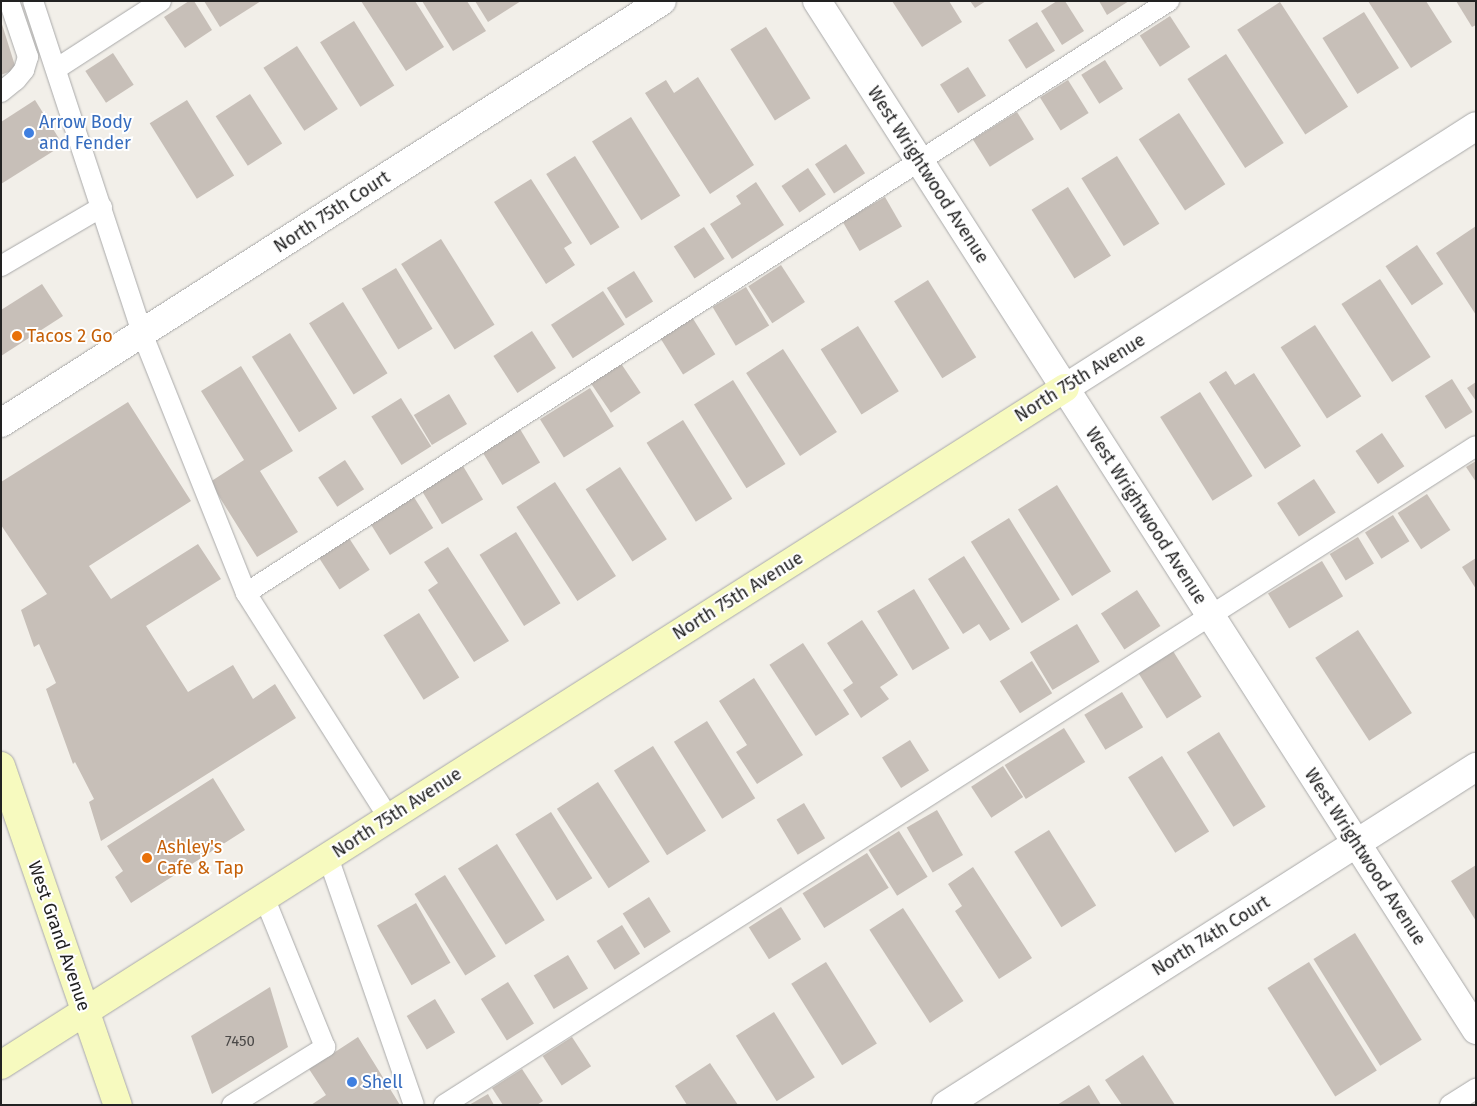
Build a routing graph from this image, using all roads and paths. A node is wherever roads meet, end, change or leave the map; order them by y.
1 (9, 1) edge
2 (33, 1) edge
3 (161, 1) edge
4 (662, 1) edge
5 (817, 1) edge
6 (1169, 1) edge
7 (56, 69) junction
8 (1, 92) edge
9 (1476, 126) edge
10 (919, 160) junction
11 (102, 207) junction
12 (1, 266) edge
13 (142, 333) junction
14 (1064, 388) junction
15 (1, 423) edge
16 (1476, 446) edge
17 (246, 593) junction
18 (1210, 615) junction
19 (1, 766) edge
20 (1476, 768) edge
21 (389, 818) junction
22 (1356, 844) junction
23 (328, 857) junction
24 (264, 897) junction
25 (85, 1011) junction
26 (1476, 1030) edge
27 (1, 1065) edge
28 (1476, 1089) edge
29 (118, 1105) edge
30 (232, 1105) edge
31 (414, 1105) edge
32 (444, 1105) edge
33 (946, 1105) edge
34 (1450, 1105) edge

1 - 8 lane
2 - 7 lane
3 - 7 lane
4 - 13 street, North 75th Court
5 - 10 street, West Wrightwood Avenue
6 - 10 lane
7 - 11 lane
9 - 14 street, North 75th Avenue
10 - 14 street, West Wrightwood Avenue
10 - 17 lane
11 - 12 lane
11 - 13 lane
13 - 15 street, North 75th Court
13 - 17 lane
14 - 18 street, West Wrightwood Avenue
14 - 21 street, North 75th Avenue
16 - 18 lane
17 - 21 lane
18 - 22 street, West Wrightwood Avenue
18 - 32 lane
19 - 25 street, West Grand Avenue
20 - 22 street, North 74th Court
21 - 23 street, North 75th Avenue
22 - 26 street, West Wrightwood Avenue
22 - 33 street, North 74th Court
23 - 24 street, North 75th Avenue
23 - 31 lane
24 - 25 street, North 75th Avenue
24 - 30 lane
25 - 27 street, North 75th Avenue
25 - 29 street, West Grand Avenue
28 - 34 lane

